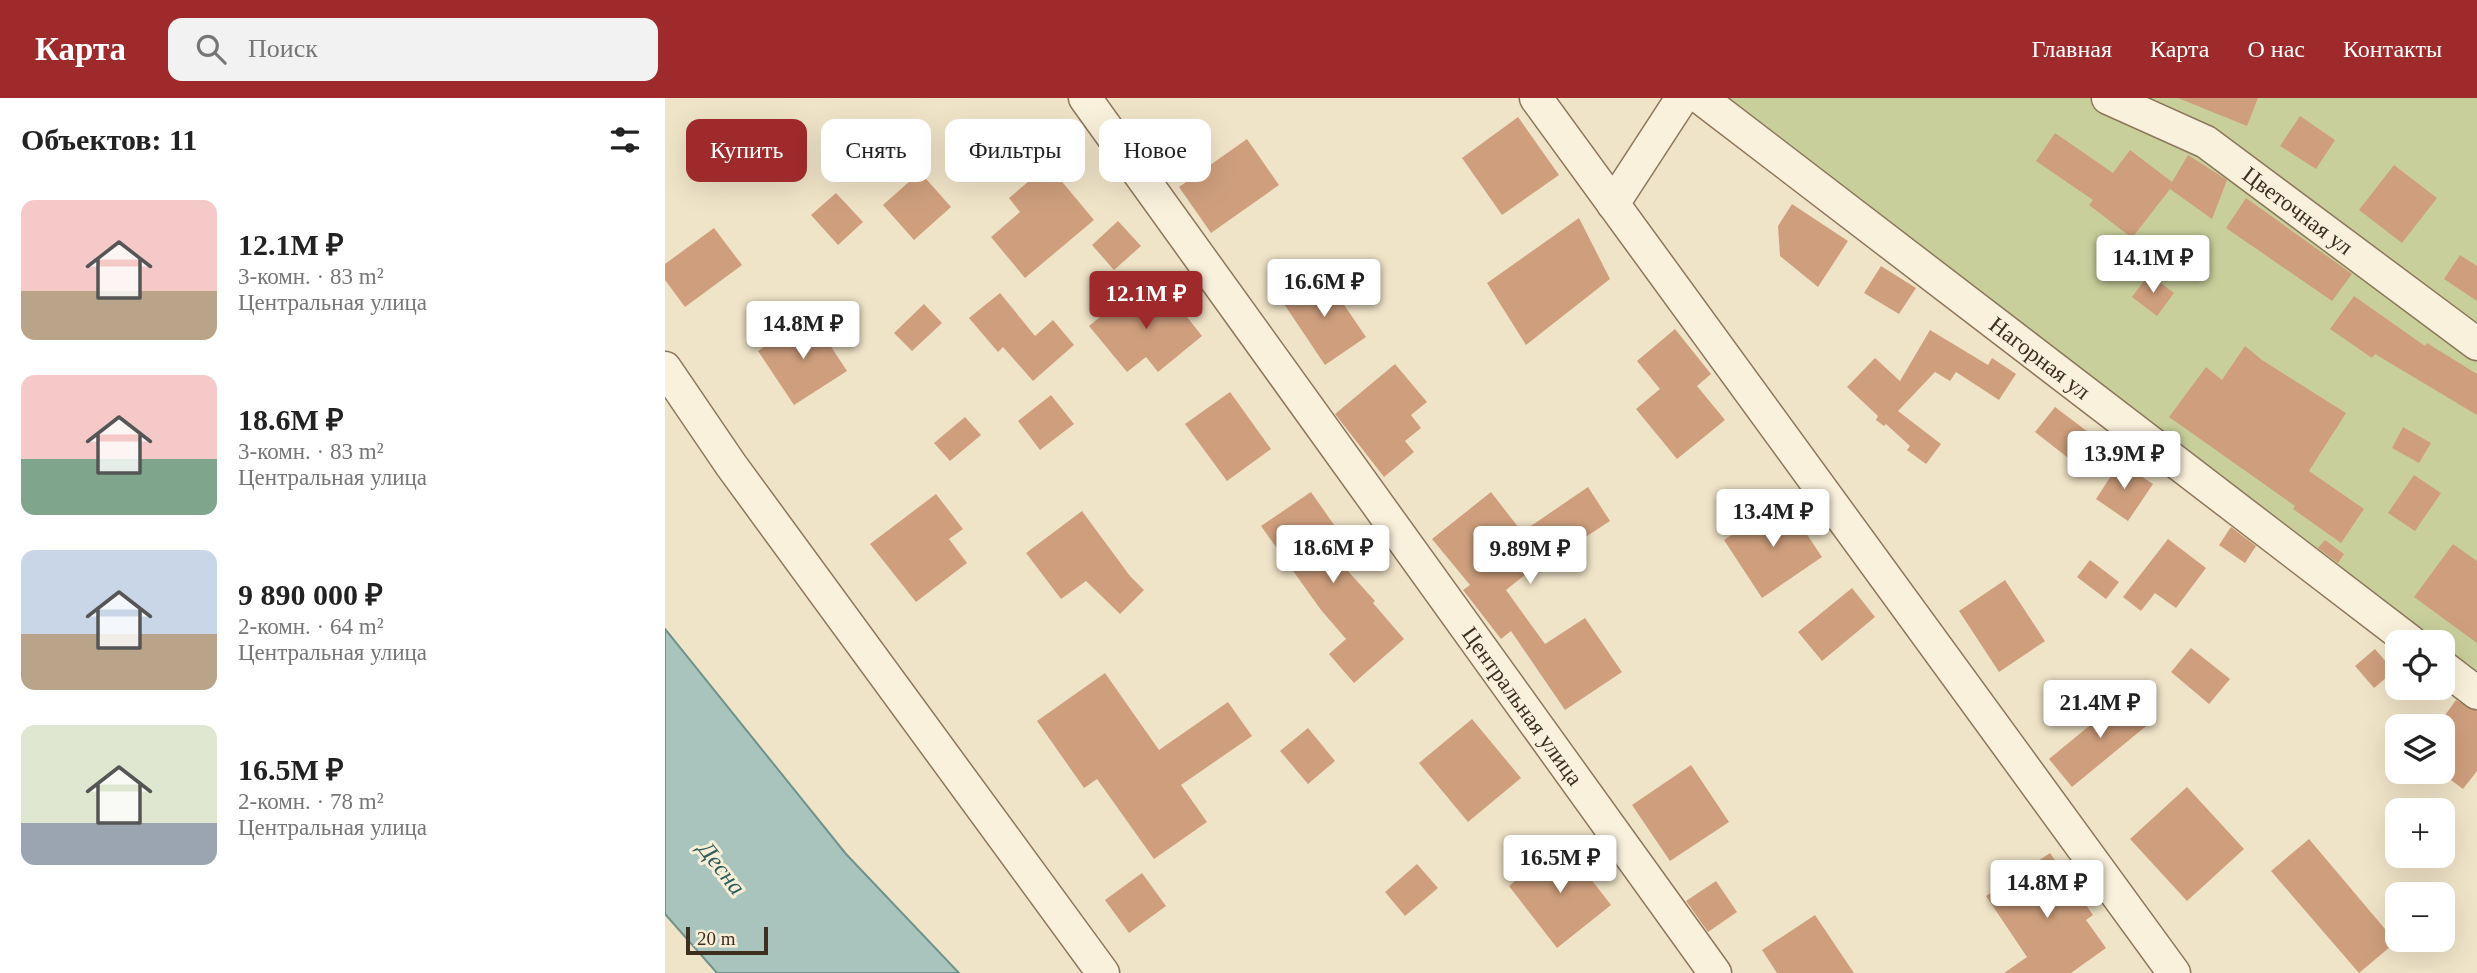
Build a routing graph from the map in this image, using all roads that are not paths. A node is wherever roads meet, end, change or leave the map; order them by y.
1 (1085, 98) edge
2 (1537, 98) edge
3 (1682, 98) edge
4 (1701, 98) edge
5 (2108, 98) edge
6 (1613, 204) junction
7 (2477, 344) edge
8 (665, 368) edge
9 (2395, 630) edge
10 (2455, 676) edge
11 (2477, 693) edge
12 (1103, 973) edge
13 (1715, 973) edge
14 (2174, 973) edge

1 - 13 street, Центральная улица
2 - 6 street
3 - 6 street
4 - 9 street, Нагорная ул
5 - 7 street, Цветочная ул
6 - 14 street
8 - 12 street
10 - 11 street

